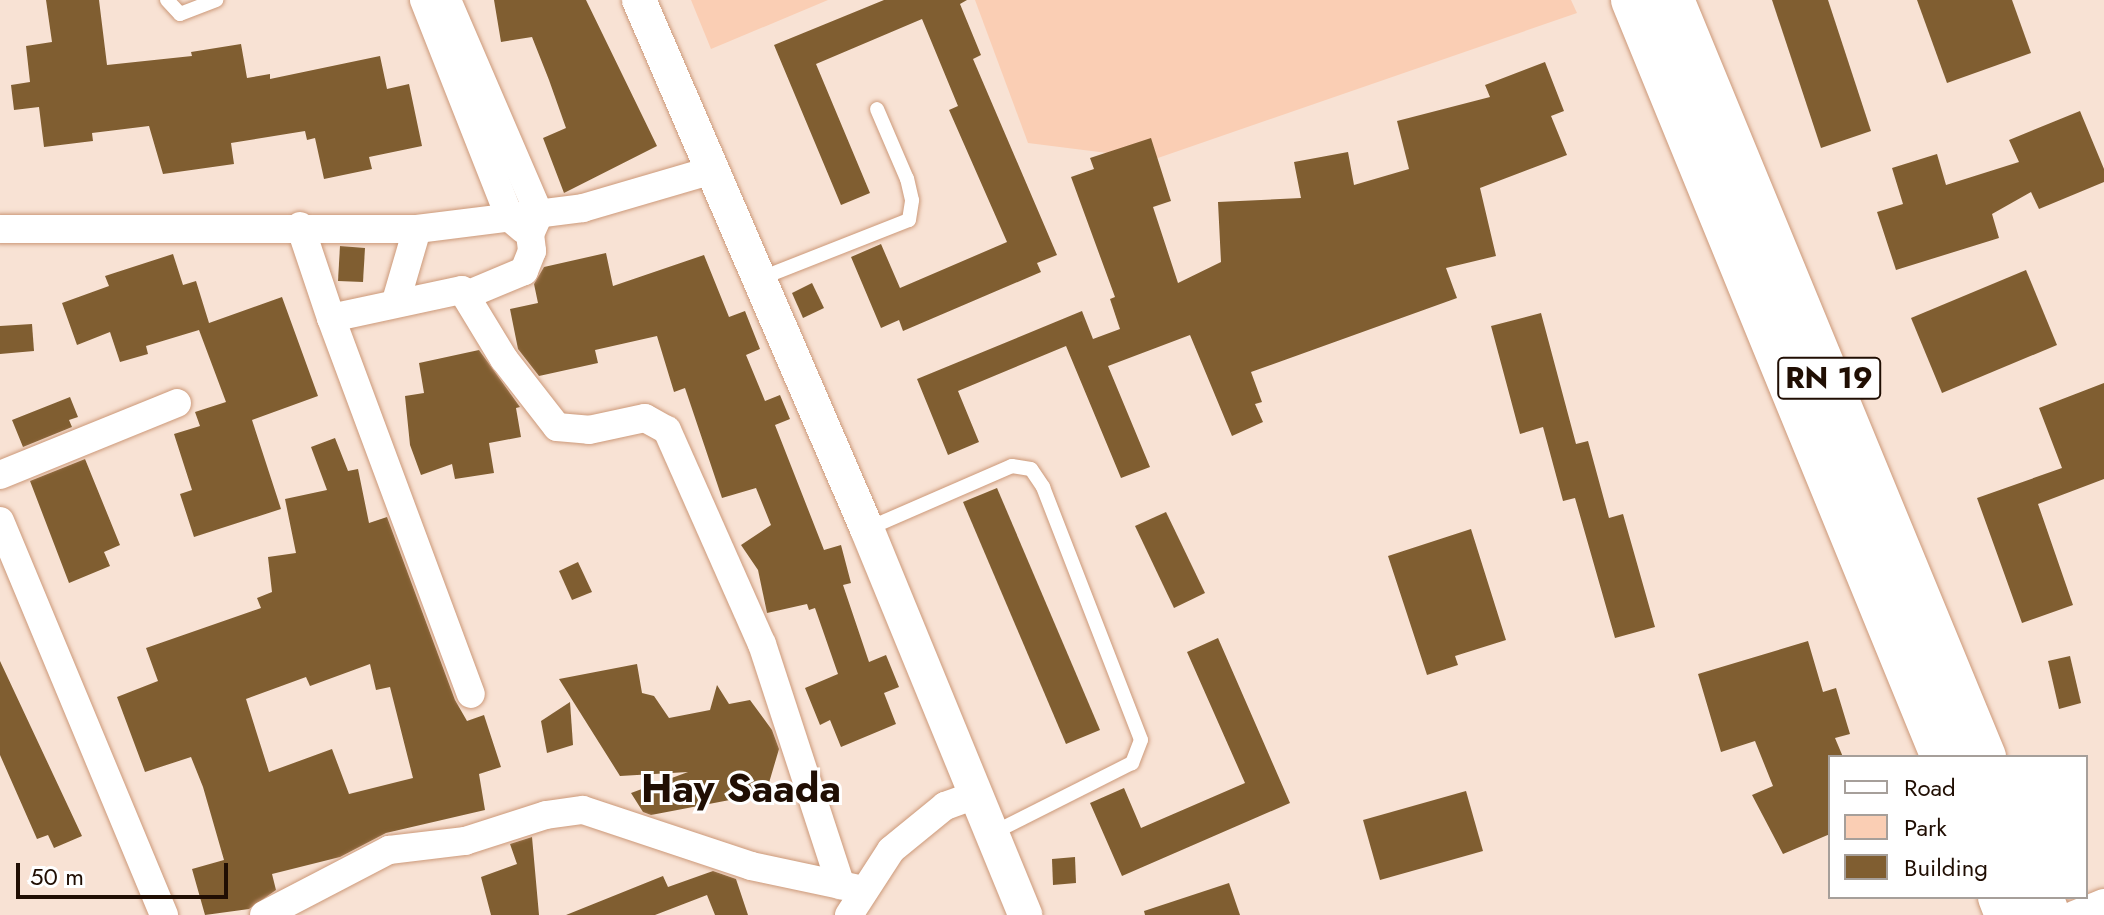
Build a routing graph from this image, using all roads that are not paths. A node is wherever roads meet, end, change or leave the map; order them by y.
1 (167, 0) edge
2 (216, 0) edge
3 (424, 0) edge
4 (447, 0) edge
5 (639, 0) edge
6 (1633, 0) edge
7 (1672, 0) edge
8 (877, 109) dead end
9 (713, 170) junction
10 (526, 222) junction
11 (300, 226) junction
12 (0, 229) edge
13 (417, 229) junction
14 (758, 279) junction
15 (469, 294) junction
16 (396, 301) junction
17 (331, 318) junction
18 (177, 403) dead end
19 (0, 475) edge
20 (0, 521) edge
21 (867, 529) junction
22 (471, 694) dead end
23 (1942, 755) edge
24 (1983, 755) edge
25 (975, 795) junction
26 (991, 835) junction
27 (853, 888) junction
28 (2104, 903) edge
29 (164, 915) edge
30 (264, 915) edge
31 (849, 915) edge
32 (1025, 915) edge
33 (2074, 915) edge

1 - 2 lane
3 - 10 street
4 - 10 street
5 - 9 street
6 - 23 main road, RN 19
7 - 24 main road, RN 19
8 - 14 lane
9 - 10 street
9 - 14 street
10 - 13 street
10 - 15 street
11 - 12 street
11 - 13 street
11 - 17 street
13 - 16 street
14 - 21 street
15 - 16 street
15 - 27 street
16 - 17 street
17 - 22 street
18 - 19 street
20 - 29 street
21 - 25 street
21 - 26 lane
25 - 26 street
25 - 27 street
26 - 32 street
27 - 30 street
27 - 31 street
28 - 33 street

